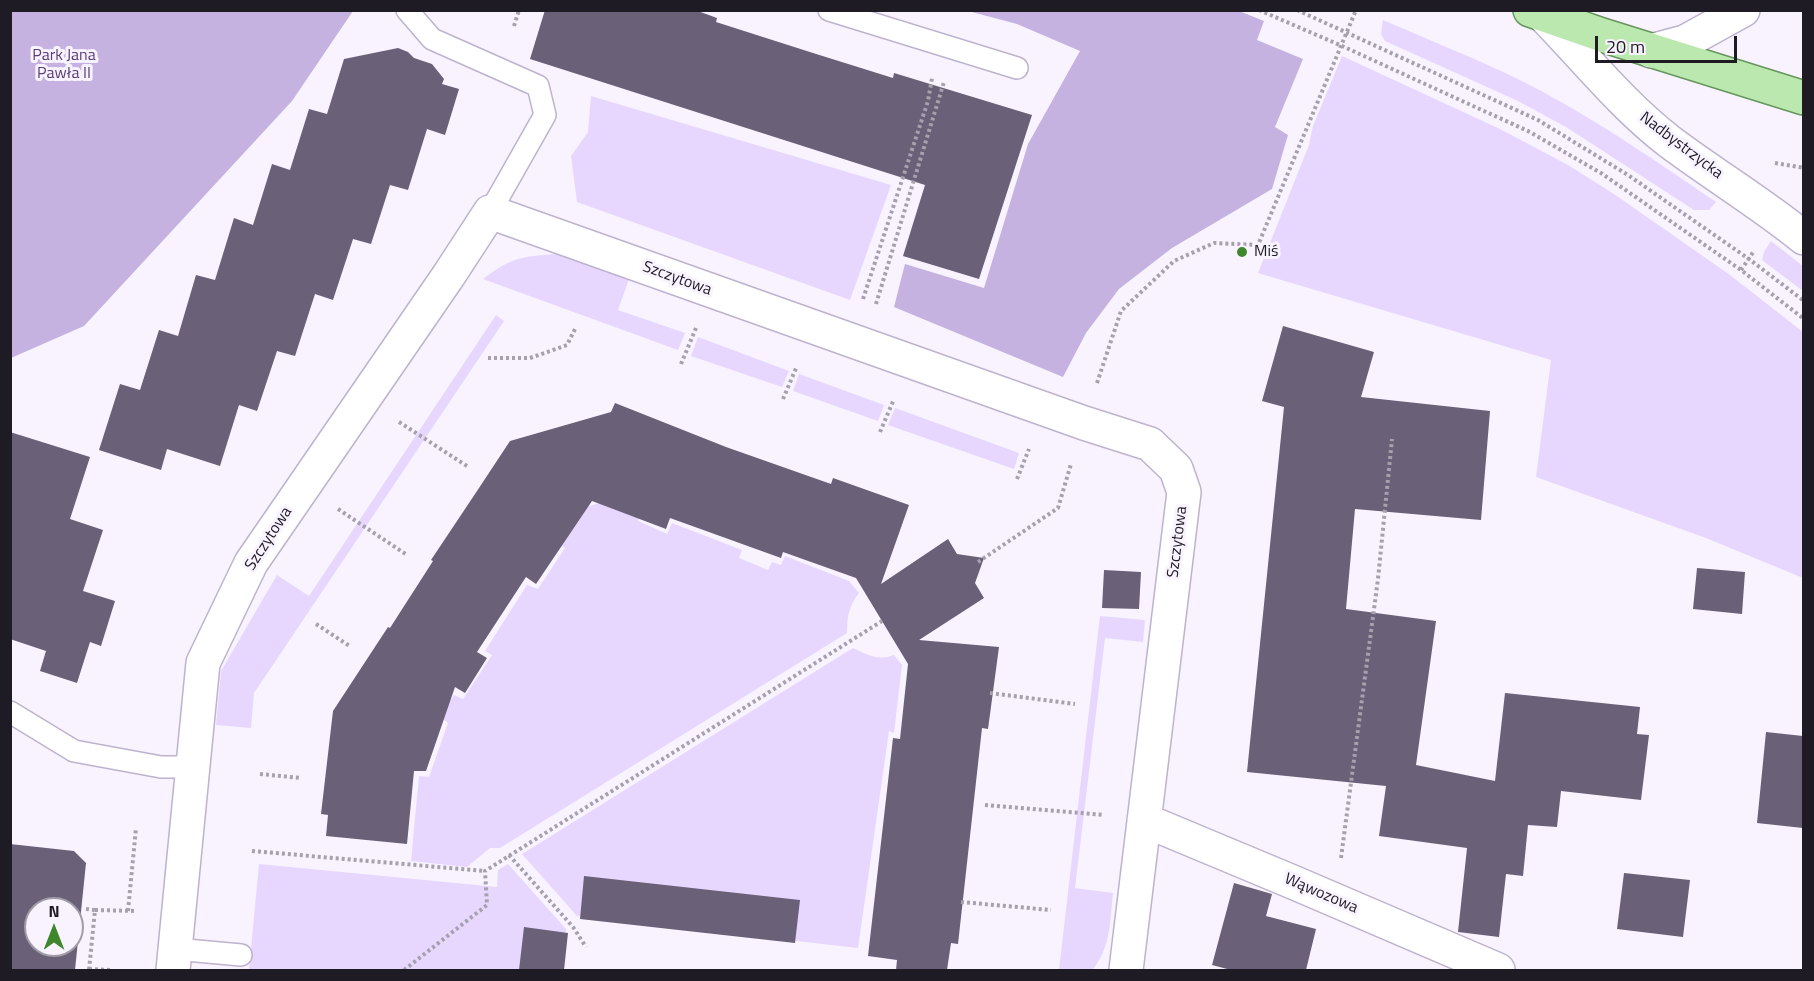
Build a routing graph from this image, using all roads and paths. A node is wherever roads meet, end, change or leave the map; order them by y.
1 (407, 10) edge
2 (519, 10) edge
3 (829, 10) edge
4 (1259, 10) edge
5 (1297, 10) edge
6 (1356, 10) edge
7 (1743, 10) edge
8 (1539, 12) edge
9 (514, 26) dead end
10 (1347, 32) junction
11 (1342, 46) junction
12 (947, 47) junction
13 (1651, 51) junction
14 (1017, 68) dead end
15 (1803, 98) edge
16 (490, 212) junction
17 (1803, 238) edge
18 (1803, 301) edge
19 (1803, 319) edge
20 (576, 327) dead end
21 (856, 342) junction
22 (488, 358) dead end
23 (1097, 384) dead end
24 (364, 399) junction
25 (1392, 439) dead end
26 (1072, 460) dead end
27 (467, 466) dead end
28 (304, 485) junction
29 (407, 555) dead end
30 (978, 561) dead end
31 (882, 621) dead end
32 (316, 624) dead end
33 (351, 646) dead end
34 (990, 693) dead end
35 (1075, 704) dead end
36 (10, 712) edge
37 (193, 767) junction
38 (260, 774) dead end
39 (301, 778) dead end
40 (985, 805) dead end
41 (1144, 820) junction
42 (136, 828) dead end
43 (252, 851) dead end
44 (509, 855) junction
45 (485, 872) junction
46 (1332, 898) junction
47 (961, 902) dead end
48 (86, 909) dead end
49 (95, 910) junction
50 (1051, 910) dead end
51 (128, 911) junction
52 (146, 912) dead end
53 (586, 947) dead end
54 (241, 955) dead end
55 (174, 960) edge
56 (89, 970) edge
57 (112, 970) edge
58 (404, 970) edge
59 (1126, 970) edge
60 (1498, 970) edge

1 - 16 lane
2 - 9 path
3 - 12 lane
4 - 11 path
5 - 10 path
6 - 10 path
7 - 13 street
8 - 13 main road
8 - 17 street, Nadbystrzycka
10 - 11 path
10 - 18 path
11 - 19 path
11 - 23 path
12 - 14 lane
12 - 21 path
12 - 21 path
13 - 15 main road
16 - 21 street, Szczytowa
16 - 24 street, Szczytowa
20 - 22 path
21 - 41 street, Szczytowa
24 - 27 path
24 - 28 street, Szczytowa
25 - 46 path
26 - 30 path
28 - 29 path
28 - 37 street, Szczytowa
31 - 44 path
32 - 33 path
34 - 35 path
36 - 37 lane
37 - 55 street, Szczytowa
38 - 39 path
40 - 41 path
41 - 46 street, Wąwozowa
41 - 59 street, Szczytowa
42 - 51 path
43 - 45 path
44 - 45 path
44 - 53 path
45 - 58 path
46 - 60 street, Wąwozowa
47 - 50 path
48 - 49 path
49 - 51 path
49 - 56 path
51 - 52 path
54 - 55 lane
56 - 57 path

